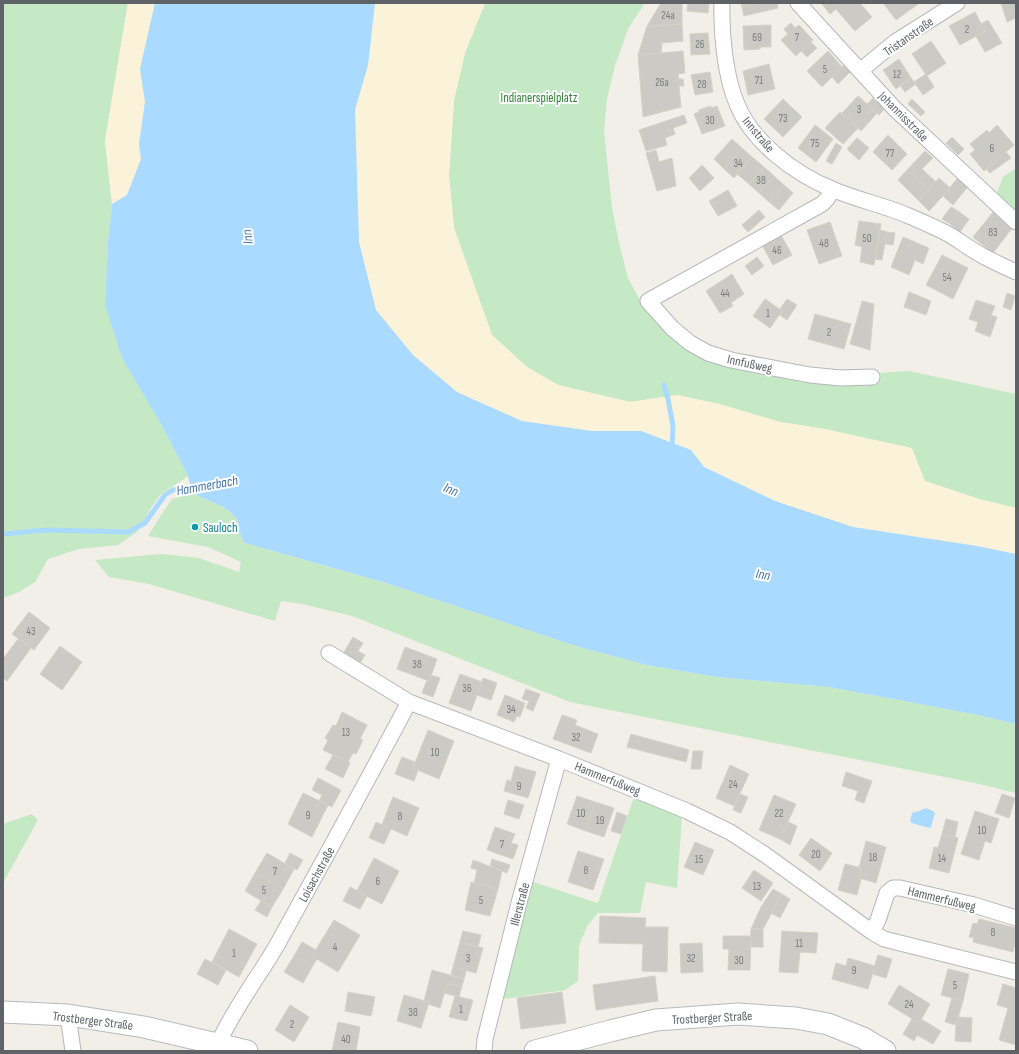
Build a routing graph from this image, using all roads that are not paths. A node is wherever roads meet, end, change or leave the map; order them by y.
1 (722, 3) edge
2 (798, 3) edge
3 (957, 3) edge
4 (860, 71) junction
5 (832, 190) junction
6 (1016, 222) edge
7 (1016, 272) edge
8 (872, 377) dead end
9 (329, 653) dead end
10 (409, 702) junction
11 (560, 759) junction
12 (1016, 918) edge
13 (872, 932) junction
14 (1016, 972) edge
15 (3, 1012) edge
16 (68, 1015) junction
17 (219, 1047) edge
18 (73, 1051) edge
19 (247, 1051) edge
20 (484, 1051) edge
21 (535, 1051) edge
22 (885, 1051) edge

1 - 5 street, Innstraße
2 - 4 street, Johannisstraße
3 - 4 street, Tristanstraße
4 - 6 street, Johannisstraße
5 - 7 street, Innstraße
5 - 8 street, Innfußweg
9 - 10 street, Hammerfußweg
10 - 11 street, Hammerfußweg
10 - 17 street, Loisachstraße
11 - 13 street, Hammerfußweg
11 - 20 street, Illerstraße
12 - 13 street, Hammerfußweg
13 - 14 street, Hammerfußweg
15 - 16 main road, Trostberger Straße
16 - 17 main road, Trostberger Straße
16 - 18 street
17 - 19 main road, Trostberger Straße
21 - 22 main road, Trostberger Straße

